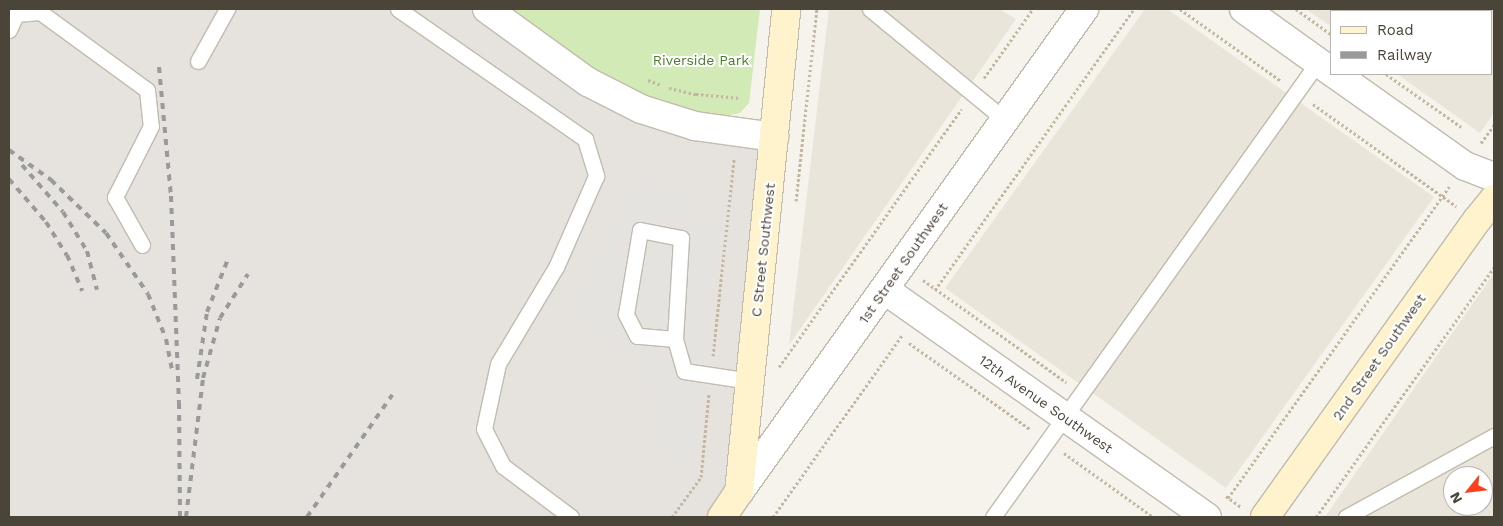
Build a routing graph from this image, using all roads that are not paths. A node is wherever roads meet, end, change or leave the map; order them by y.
1 (227, 9) edge
2 (398, 9) edge
3 (487, 9) edge
4 (786, 9) edge
5 (870, 9) edge
6 (1084, 9) edge
7 (1244, 9) edge
8 (9, 30) edge
9 (198, 61) dead end
10 (1328, 69) edge
11 (1336, 75) edge
12 (1005, 120) junction
13 (774, 138) junction
14 (1494, 177) edge
15 (1494, 199) edge
16 (142, 245) dead end
17 (885, 290) junction
18 (675, 339) junction
19 (750, 381) junction
20 (1065, 417) junction
21 (1494, 436) edge
22 (739, 492) junction
23 (1216, 510) edge
24 (570, 517) edge
25 (722, 517) edge
26 (992, 517) edge
27 (1265, 517) edge
28 (1346, 517) edge

1 - 9 lane
2 - 24 lane
3 - 13 street
4 - 13 main road, C Street Southwest
5 - 12 lane
6 - 12 street, 1st Street Southwest
7 - 10 street
8 - 16 lane
10 - 20 lane
11 - 14 street
12 - 17 street, 1st Street Southwest
13 - 19 main road, C Street Southwest
15 - 27 main road, 2nd Street Southwest
17 - 20 street, 12th Avenue Southwest
17 - 22 street, 1st Street Southwest
18 - 18 lane
18 - 19 lane
19 - 22 main road, C Street Southwest
20 - 23 street, 12th Avenue Southwest
20 - 26 lane
21 - 28 lane
22 - 25 main road, 1st Street Southwest

